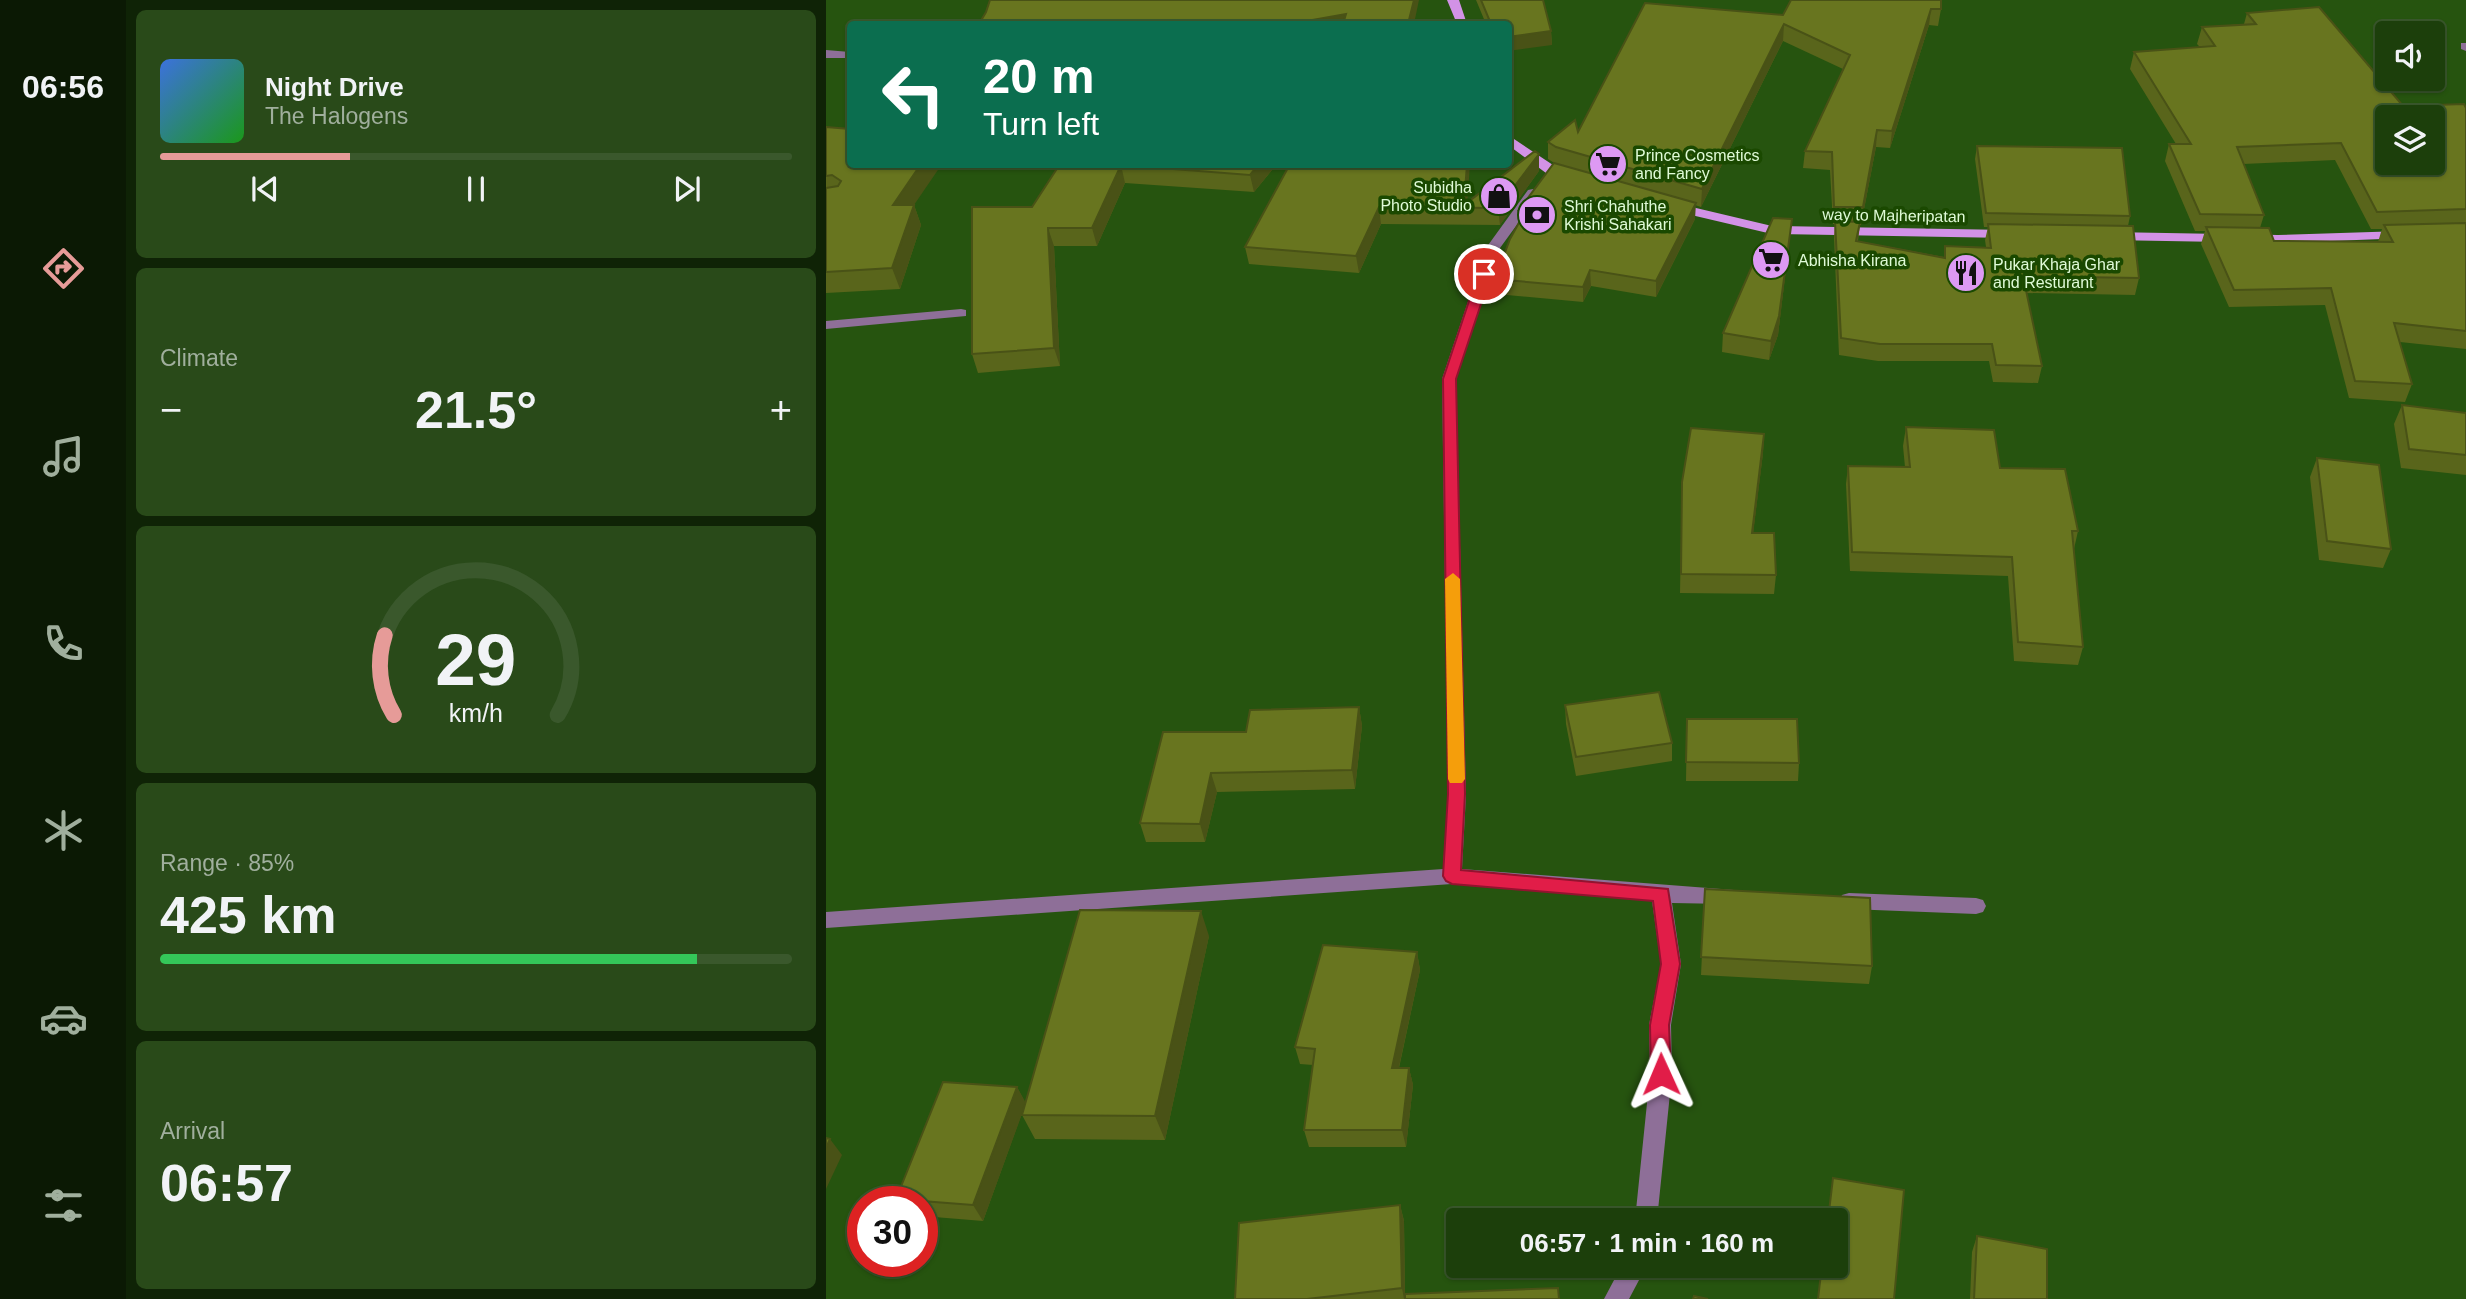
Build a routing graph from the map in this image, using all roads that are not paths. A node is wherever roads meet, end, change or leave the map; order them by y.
1 (1453, 0) edge
2 (1461, 21) edge
3 (826, 54) edge
4 (847, 55) edge
5 (1512, 142) edge
6 (1550, 170) junction
7 (1589, 181) edge
8 (1666, 205) edge
9 (2018, 234) edge
10 (2412, 234) edge
11 (2100, 236) edge
12 (961, 313) dead end
13 (826, 325) edge
14 (1452, 876) junction
15 (1661, 894) junction
16 (1744, 897) edge
17 (1825, 900) edge
18 (1976, 906) dead end
19 (826, 920) edge
20 (1647, 1208) edge
21 (1628, 1278) edge
22 (1616, 1299) edge

1 - 2 main road
3 - 4 street
5 - 6 main road
6 - 7 main road
6 - 14 street
8 - 9 main road, way to Majheripatan
10 - 11 main road
12 - 13 street
14 - 15 street
14 - 19 street
15 - 16 street
15 - 20 street
17 - 18 street
21 - 22 street

